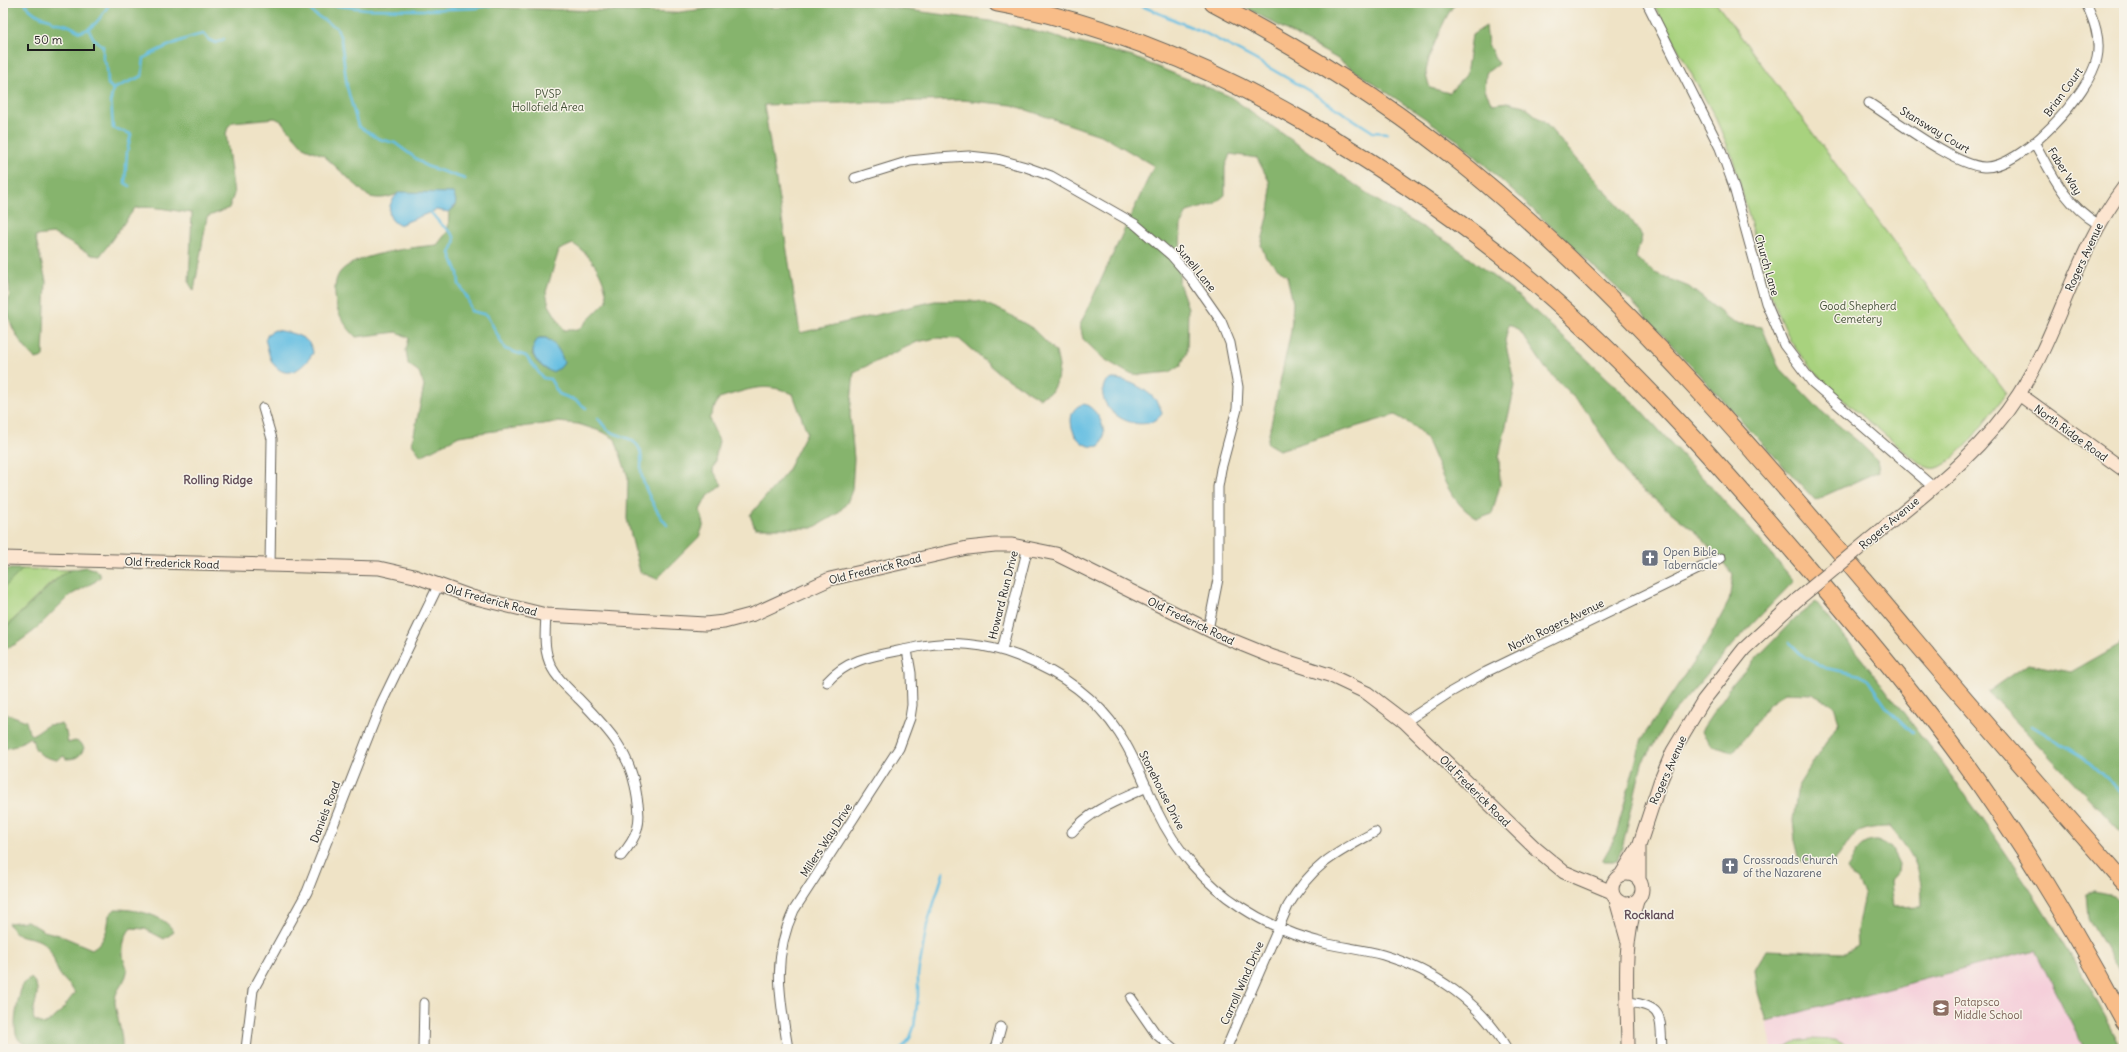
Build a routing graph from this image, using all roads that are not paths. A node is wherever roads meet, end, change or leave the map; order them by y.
1 (997, 3) edge
2 (1213, 3) edge
3 (1647, 3) edge
4 (2086, 3) edge
5 (1869, 103) dead end
6 (2034, 142) junction
7 (855, 178) dead end
8 (2124, 187) edge
9 (2098, 224) junction
10 (2019, 394) junction
11 (263, 408) dead end
12 (2124, 470) edge
13 (1933, 487) junction
14 (1028, 547) junction
15 (3, 558) edge
16 (1721, 558) dead end
17 (270, 566) junction
18 (438, 586) junction
19 (546, 615) junction
20 (1208, 630) junction
21 (907, 650) junction
22 (1002, 650) junction
23 (827, 682) dead end
24 (1405, 722) junction
25 (1147, 787) junction
26 (1072, 832) dead end
27 (1375, 832) dead end
28 (1639, 846) junction
29 (621, 856) dead end
30 (1640, 880) junction
31 (2124, 882) edge
32 (1616, 886) junction
33 (1637, 900) junction
34 (1279, 927) junction
35 (1628, 942) junction
36 (1131, 998) dead end
37 (1628, 1002) junction
38 (424, 1003) dead end
39 (2124, 1022) edge
40 (1001, 1027) dead end
41 (246, 1049) edge
42 (423, 1049) edge
43 (788, 1049) edge
44 (996, 1049) edge
45 (1174, 1049) edge
46 (1226, 1049) edge
47 (1507, 1049) edge
48 (1628, 1049) edge
49 (1662, 1049) edge

1 - 39 highway
2 - 31 highway
3 - 13 street, Church Lane
4 - 6 street, Brian Court
5 - 6 street, Stansway Court
6 - 9 street, Faber Way
7 - 20 street, Sunell Lane
8 - 9 street, Rogers Avenue
9 - 10 street, Rogers Avenue
10 - 12 street, North Ridge Road
10 - 13 street, Rogers Avenue
11 - 17 street
13 - 28 street, Rogers Avenue, bridge
14 - 19 street, Old Frederick Road
14 - 20 street, Old Frederick Road
14 - 22 street, Howard Run Drive
15 - 17 street, Old Frederick Road
16 - 24 street, North Rogers Avenue
17 - 18 street, Old Frederick Road
18 - 19 street, Old Frederick Road
18 - 41 street, Daniels Road
19 - 29 street
20 - 24 street, Old Frederick Road
21 - 22 street, Stonehouse Drive
21 - 23 street, Stonehouse Drive
21 - 43 street, Millers Way Drive
22 - 25 street, Stonehouse Drive
24 - 32 street, Old Frederick Road
25 - 26 street
25 - 34 street, Stonehouse Drive
27 - 34 street, Carroll Wind Drive
28 - 30 street, Rogers Avenue
28 - 32 street, Rogers Avenue
30 - 32 street
30 - 33 street
32 - 33 street
32 - 35 street
33 - 35 street
34 - 46 street, Carroll Wind Drive
34 - 47 street, Stonehouse Drive
35 - 37 street
36 - 45 street
37 - 48 street
37 - 49 street
38 - 42 street
40 - 44 street

